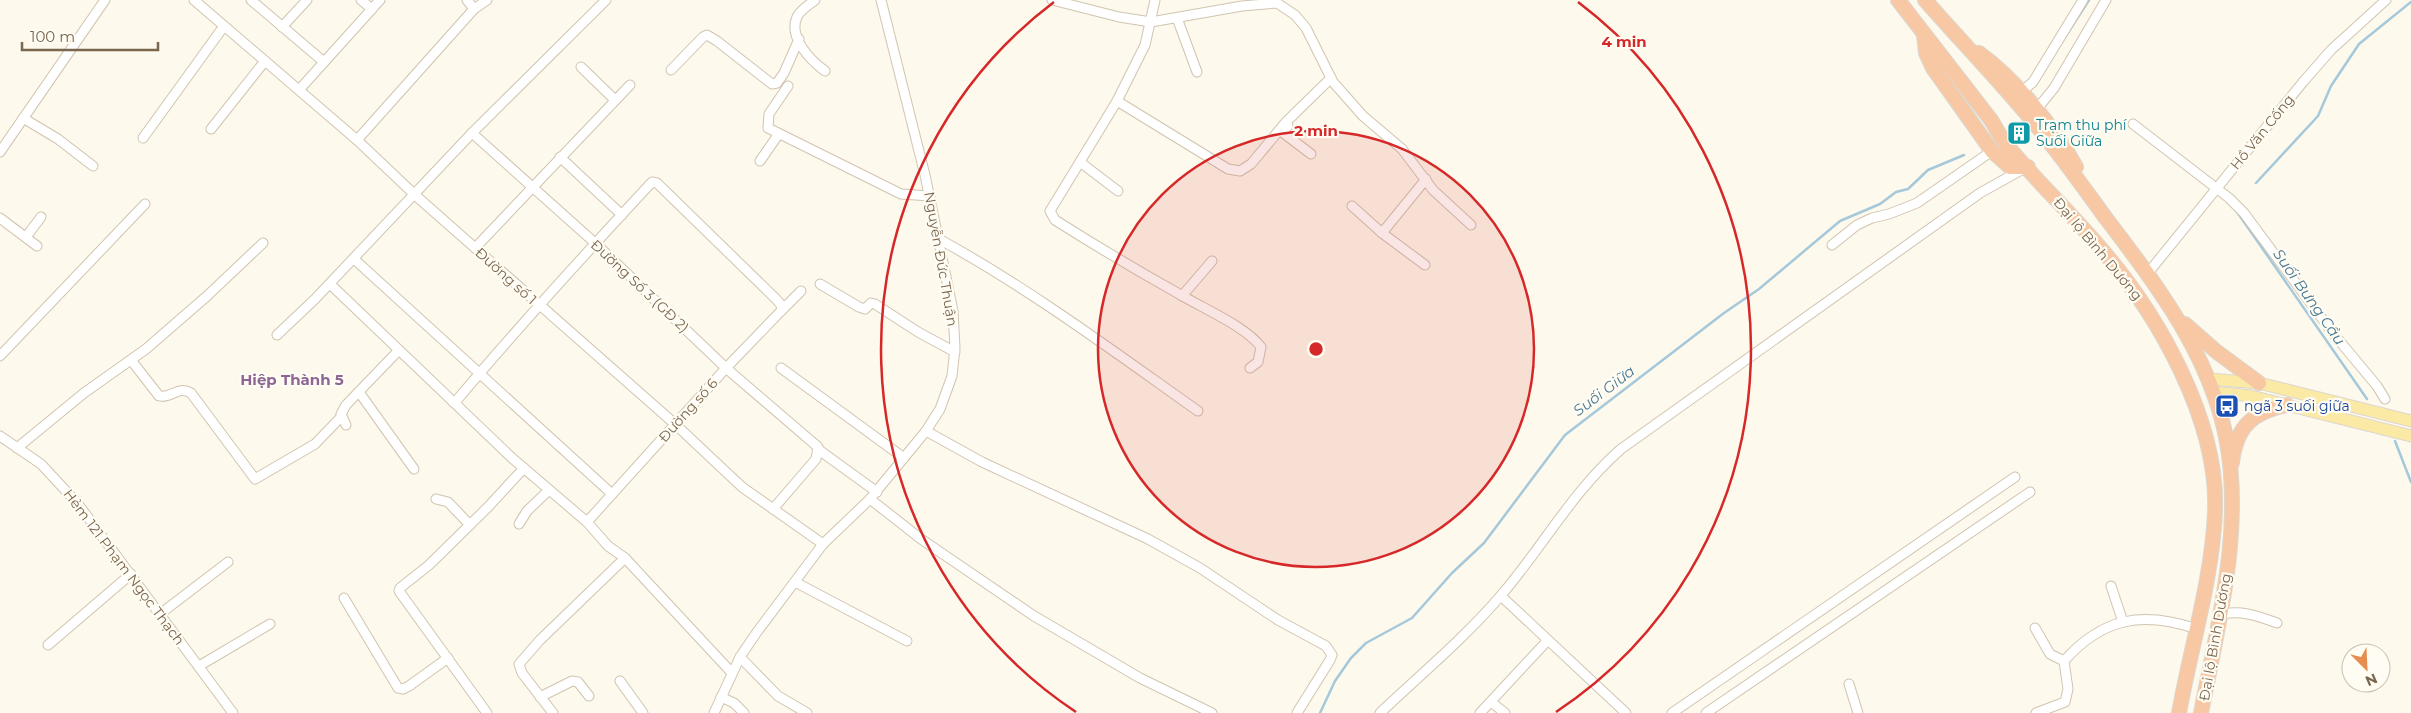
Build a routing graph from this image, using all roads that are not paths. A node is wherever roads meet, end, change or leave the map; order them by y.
1 (105, 0) edge
2 (194, 0) edge
3 (251, 0) edge
4 (307, 0) edge
5 (361, 0) edge
6 (380, 0) edge
7 (467, 0) edge
8 (487, 0) edge
9 (606, 0) edge
10 (815, 0) edge
11 (881, 0) edge
12 (1052, 0) edge
13 (1094, 0) edge
14 (1154, 0) edge
15 (1898, 0) edge
16 (1925, 0) edge
17 (2083, 0) edge
18 (2106, 0) edge
19 (2386, 0) edge
20 (372, 9) junction
21 (474, 9) junction
22 (1093, 10) junction
23 (1177, 18) junction
24 (1151, 22) junction
25 (224, 26) junction
26 (282, 27) junction
27 (1924, 34) junction
28 (799, 39) junction
29 (265, 61) junction
30 (324, 62) junction
31 (582, 67) dead end
32 (671, 70) dead end
33 (825, 71) dead end
34 (1197, 72) dead end
35 (1332, 80) junction
36 (630, 85) dead end
37 (788, 86) dead end
38 (299, 90) junction
39 (2018, 97) junction
40 (615, 100) junction
41 (1117, 101) junction
42 (2033, 114) junction
43 (23, 118) junction
44 (2133, 124) dead end
45 (211, 129) dead end
46 (472, 133) junction
47 (778, 135) junction
48 (143, 138) dead end
49 (357, 140) junction
50 (1992, 151) junction
51 (0, 152) edge
52 (1311, 154) dead end
53 (560, 157) junction
54 (760, 161) dead end
55 (1080, 162) junction
56 (93, 166) dead end
57 (2028, 167) junction
58 (1426, 179) junction
59 (532, 186) junction
60 (2216, 188) junction
61 (1118, 191) dead end
62 (415, 195) junction
63 (930, 196) junction
64 (144, 204) dead end
65 (1352, 206) dead end
66 (622, 214) junction
67 (41, 217) dead end
68 (0, 218) edge
69 (1471, 225) dead end
70 (1382, 233) junction
71 (26, 238) junction
72 (939, 239) junction
73 (263, 242) dead end
74 (595, 243) junction
75 (1832, 245) dead end
76 (37, 246) dead end
77 (475, 248) junction
78 (354, 259) junction
79 (1212, 261) dead end
80 (1425, 265) dead end
81 (2148, 272) junction
82 (330, 284) junction
83 (820, 284) dead end
84 (2133, 289) junction
85 (801, 291) dead end
86 (1182, 296) junction
87 (538, 305) junction
88 (781, 311) junction
89 (2176, 315) junction
90 (277, 335) dead end
91 (400, 350) junction
92 (955, 352) junction
93 (0, 356) edge
94 (131, 360) junction
95 (726, 368) junction
96 (781, 368) dead end
97 (1250, 368) dead end
98 (481, 372) junction
99 (2185, 382) junction
100 (2259, 383) junction
101 (2212, 385) junction
102 (359, 392) junction
103 (2192, 395) junction
104 (2385, 399) dead end
105 (453, 402) junction
106 (2287, 405) junction
107 (1198, 411) dead end
108 (2411, 421) edge
109 (675, 424) junction
110 (926, 431) junction
111 (0, 436) edge
112 (2411, 436) edge
113 (17, 448) junction
114 (819, 450) junction
115 (904, 458) junction
116 (524, 468) junction
117 (414, 469) dead end
118 (2015, 477) dead end
119 (2231, 483) junction
120 (549, 490) junction
121 (877, 492) junction
122 (2030, 492) dead end
123 (612, 494) junction
124 (436, 499) dead end
125 (870, 499) junction
126 (773, 509) junction
127 (587, 522) junction
128 (519, 524) dead end
129 (470, 525) junction
130 (823, 544) junction
131 (625, 558) junction
132 (228, 562) dead end
133 (131, 574) junction
134 (794, 582) junction
135 (2111, 586) dead end
136 (1501, 596) junction
137 (344, 598) dead end
138 (160, 614) junction
139 (2219, 615) junction
140 (2123, 622) junction
141 (2277, 623) dead end
142 (270, 624) dead end
143 (2036, 628) dead end
144 (2197, 629) junction
145 (1548, 640) junction
146 (907, 641) dead end
147 (48, 645) dead end
148 (740, 657) junction
149 (448, 658) junction
150 (2064, 661) junction
151 (199, 666) junction
152 (732, 673) junction
153 (620, 681) dead end
154 (1849, 684) dead end
155 (589, 696) dead end
156 (540, 697) junction
157 (721, 697) junction
158 (1491, 702) junction
159 (233, 713) edge
160 (488, 713) edge
161 (552, 713) edge
162 (643, 713) edge
163 (714, 713) edge
164 (744, 713) edge
165 (807, 713) edge
166 (1212, 713) edge
167 (1296, 713) edge
168 (1380, 713) edge
169 (1480, 713) edge
170 (1505, 713) edge
171 (1626, 713) edge
172 (1672, 713) edge
173 (1706, 713) edge
174 (1858, 713) edge
175 (2036, 713) edge
176 (2179, 713) edge
177 (2201, 713) edge

1 - 43 street
2 - 25 street, Đường số 1
3 - 26 street
4 - 26 street
5 - 20 street
6 - 20 street
7 - 21 street
8 - 21 street
9 - 46 street
10 - 28 street
11 - 63 street, Nguyễn Đức Thuận
12 - 22 street
13 - 22 street
14 - 24 street
15 - 27 highway, Đại lộ Bình Dương
16 - 39 highway, Đại lộ Bình Dương
17 - 39 street
18 - 42 street
19 - 60 street, Hồ Văn Cống
20 - 30 street
21 - 49 street
22 - 24 street
23 - 24 street
23 - 34 street
23 - 35 street
24 - 41 street
25 - 29 street, Đường số 1
25 - 48 street
26 - 30 street
27 - 50 highway
27 - 57 highway, Đại lộ Bình Dương
28 - 32 street
28 - 33 street
29 - 38 street, Đường số 1
29 - 45 street
30 - 38 street
31 - 40 street
35 - 41 street
35 - 52 street
35 - 58 street
36 - 40 street
37 - 47 street
38 - 49 street, Đường số 1
39 - 42 highway, Đại lộ Bình Dương
40 - 53 street
41 - 55 street
42 - 81 highway, Đại lộ Bình Dương
43 - 51 street
43 - 56 street
44 - 60 street
46 - 59 street, Đường Số 3 (GĐ 2)
46 - 62 street
47 - 54 street
47 - 63 street
49 - 62 street, Đường số 1
50 - 57 highway
50 - 75 street
53 - 59 street
53 - 66 street
55 - 61 street
55 - 86 street
57 - 84 highway, Đại lộ Bình Dương
57 - 136 street
58 - 69 street
58 - 70 street
59 - 74 street, Đường Số 3 (GĐ 2)
59 - 77 street
60 - 81 street, Hồ Văn Cống
60 - 104 street
62 - 77 street, Đường số 1
62 - 78 street
63 - 72 street, Nguyễn Đức Thuận
64 - 93 street
65 - 70 street
66 - 74 street
66 - 88 street
67 - 71 street
68 - 71 street
70 - 80 street
71 - 76 street
72 - 92 street, Nguyễn Đức Thuận
72 - 107 street
73 - 94 street
74 - 87 street
74 - 95 street, Đường Số 3 (GĐ 2)
77 - 87 street, Đường số 1
78 - 82 street
78 - 98 street
79 - 86 street
81 - 84 highway
81 - 89 highway, Đại lộ Bình Dương
82 - 90 street
82 - 91 street
83 - 92 street
84 - 99 highway, Đại lộ Bình Dương
85 - 88 street, Đường số 6
86 - 97 street
87 - 98 street
87 - 109 street, Đường số 1
88 - 95 street, Đường số 6
89 - 100 highway
89 - 101 highway, Đại lộ Bình Dương
91 - 102 street
91 - 105 street
92 - 110 street, Nguyễn Đức Thuận
94 - 102 street
94 - 113 street
95 - 109 street, Đường số 6
95 - 114 street, Đường Số 3 (GĐ 2)
96 - 115 street
98 - 105 street
98 - 123 street
99 - 101 highway
99 - 103 highway, Đại lộ Bình Dương
100 - 101 main road
100 - 108 main road
101 - 103 highway
101 - 106 main road
101 - 119 highway, Đại lộ Bình Dương
102 - 117 street
103 - 144 highway, Đại lộ Bình Dương
105 - 116 street
106 - 112 main road
106 - 119 highway
109 - 123 street, Đường số 6
109 - 126 street, Đường số 1
110 - 115 street, Nguyễn Đức Thuận
110 - 167 street
111 - 113 street, Hẻm 121 Phạm Ngọc Thạch
113 - 133 street, Hẻm 121 Phạm Ngọc Thạch
114 - 121 street, Đường Số 3 (GĐ 2)
114 - 126 street
115 - 121 street, Nguyễn Đức Thuận
116 - 120 street
116 - 129 street
118 - 172 street
119 - 139 highway, Đại lộ Bình Dương
120 - 127 street
120 - 128 street
121 - 125 street, Nguyễn Đức Thuận
122 - 173 street
123 - 127 street, Đường số 6
124 - 129 street
125 - 130 street, Nguyễn Đức Thuận
125 - 166 street
126 - 130 street, Đường số 1
127 - 131 street
129 - 149 street
130 - 134 street, Nguyễn Đức Thuận
131 - 152 street
131 - 156 street
132 - 138 street
133 - 138 street, Hẻm 121 Phạm Ngọc Thạch
133 - 147 street
134 - 146 street
134 - 148 street, Nguyễn Đức Thuận
135 - 140 street
136 - 145 street
136 - 168 street
137 - 149 street
138 - 151 street, Hẻm 121 Phạm Ngọc Thạch
139 - 141 street
139 - 177 highway, Đại lộ Bình Dương
140 - 144 street
140 - 150 street
142 - 151 street
143 - 150 street
144 - 176 highway, Đại lộ Bình Dương
145 - 158 street
145 - 171 street
148 - 152 street, Nguyễn Đức Thuận
148 - 165 street
149 - 160 street
150 - 175 street
151 - 159 street, Hẻm 121 Phạm Ngọc Thạch
152 - 157 street, Nguyễn Đức Thuận
153 - 162 street
154 - 174 street
155 - 156 street
156 - 161 street
157 - 163 street, Nguyễn Đức Thuận
157 - 164 street
158 - 169 street
158 - 170 street

